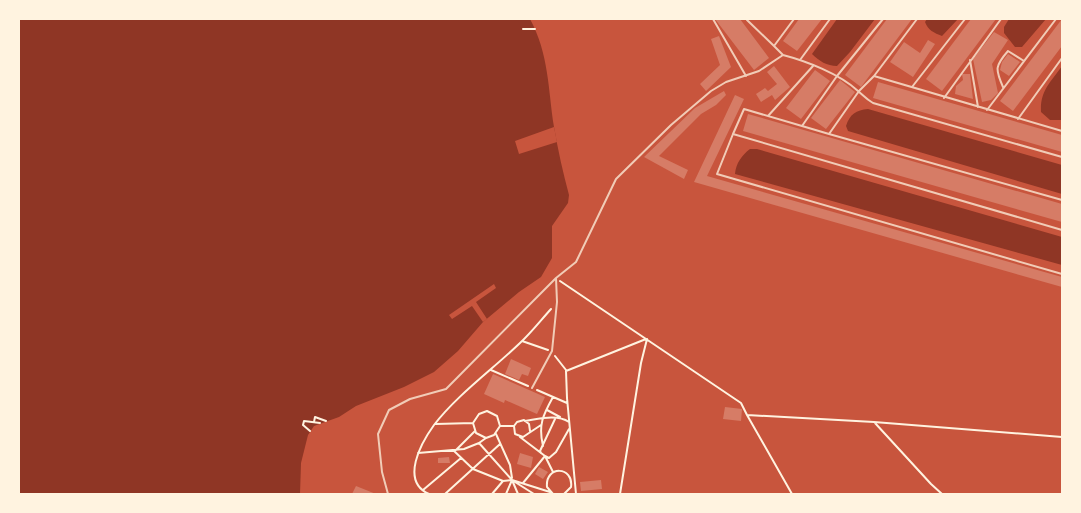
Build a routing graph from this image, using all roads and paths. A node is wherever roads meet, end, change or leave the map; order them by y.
1 (713, 19) edge
2 (748, 19) edge
3 (794, 19) edge
4 (830, 19) edge
5 (883, 19) edge
6 (917, 19) edge
7 (965, 19) edge
8 (1001, 19) edge
9 (1056, 19) edge
10 (523, 29) dead end
11 (536, 29) dead end
12 (774, 46) junction
13 (783, 55) junction
14 (1062, 58) edge
15 (800, 60) junction
16 (970, 60) junction
17 (1024, 61) junction
18 (813, 66) junction
19 (746, 76) junction
20 (837, 76) junction
21 (874, 76) junction
22 (912, 87) junction
23 (1004, 88) junction
24 (860, 92) junction
25 (944, 98) junction
26 (978, 108) junction
27 (987, 110) junction
28 (768, 116) junction
29 (1018, 119) junction
30 (802, 126) junction
31 (1062, 131) edge
32 (733, 134) junction
33 (829, 134) junction
34 (1062, 158) edge
35 (1062, 200) edge
36 (1062, 230) edge
37 (1062, 274) edge
38 (556, 278) junction
39 (557, 302) junction
40 (647, 339) junction
41 (532, 388) dead end
42 (553, 397) dead end
43 (546, 409) junction
44 (747, 416) junction
45 (542, 418) junction
46 (555, 418) junction
47 (562, 418) junction
48 (326, 421) dead end
49 (525, 421) junction
50 (314, 422) junction
51 (569, 422) junction
52 (874, 422) junction
53 (320, 423) dead end
54 (473, 423) junction
55 (435, 424) junction
56 (541, 425) junction
57 (500, 426) junction
58 (514, 426) junction
59 (570, 429) junction
60 (310, 431) dead end
61 (475, 431) junction
62 (530, 431) junction
63 (496, 434) junction
64 (520, 437) junction
65 (486, 438) junction
66 (1062, 438) edge
67 (479, 443) junction
68 (500, 444) junction
69 (543, 446) junction
70 (454, 450) junction
71 (418, 452) junction
72 (541, 453) junction
73 (489, 454) junction
74 (545, 456) junction
75 (461, 458) junction
76 (473, 469) junction
77 (553, 472) junction
78 (512, 480) junction
79 (503, 481) junction
80 (523, 483) junction
81 (424, 490) junction
82 (551, 493) edge
83 (388, 494) edge
84 (429, 494) edge
85 (445, 494) edge
86 (492, 494) edge
87 (506, 494) edge
88 (518, 494) edge
89 (534, 494) edge
90 (564, 494) edge
91 (576, 494) edge
92 (620, 494) edge
93 (792, 494) edge
94 (942, 494) edge

1 - 19 lane
2 - 12 lane
3 - 12 lane
4 - 15 lane
5 - 20 lane
6 - 21 lane
7 - 22 lane
8 - 16 lane
9 - 17 lane
10 - 11 path
12 - 13 lane
13 - 15 lane
13 - 19 lane
14 - 29 lane
15 - 18 lane
16 - 25 lane
16 - 26 lane
17 - 23 lane
17 - 23 lane
18 - 20 lane
18 - 28 lane
19 - 38 lane
20 - 24 lane
20 - 30 lane
21 - 22 lane
21 - 24 lane
22 - 25 lane
23 - 27 lane
24 - 33 lane
24 - 34 lane
25 - 26 lane
26 - 27 lane
27 - 29 lane
28 - 30 lane
28 - 32 lane
29 - 31 lane
30 - 33 lane
32 - 36 lane
32 - 37 lane
33 - 35 lane
38 - 39 lane
38 - 40 path
38 - 83 lane
39 - 41 lane
39 - 55 path
40 - 44 path
40 - 51 path
40 - 92 path
42 - 43 path
43 - 45 path
43 - 47 path
44 - 52 path
44 - 93 path
45 - 46 path
45 - 49 path
45 - 56 path
46 - 47 path
46 - 69 path
47 - 51 path
48 - 50 path
49 - 58 path
49 - 62 path
50 - 53 path
50 - 60 path
51 - 59 path
52 - 66 path
52 - 94 path
54 - 55 path
54 - 57 path
54 - 61 path
55 - 71 path
56 - 62 path
56 - 69 path
57 - 58 path
57 - 63 path
58 - 64 path
59 - 74 path
59 - 91 path
61 - 65 path
61 - 70 path
62 - 64 path
63 - 65 path
63 - 68 path
64 - 72 path
65 - 67 path
67 - 70 path
67 - 73 path
68 - 73 path
68 - 78 path
69 - 72 path
70 - 71 path
70 - 75 path
71 - 81 path
72 - 74 path
73 - 76 path
73 - 78 path
74 - 77 path
74 - 80 path
75 - 76 path
75 - 81 path
76 - 79 path
76 - 85 path
77 - 82 path
77 - 90 path
78 - 79 path
78 - 80 path
78 - 87 path
78 - 88 path
78 - 89 path
79 - 86 path
80 - 82 path
81 - 84 path

